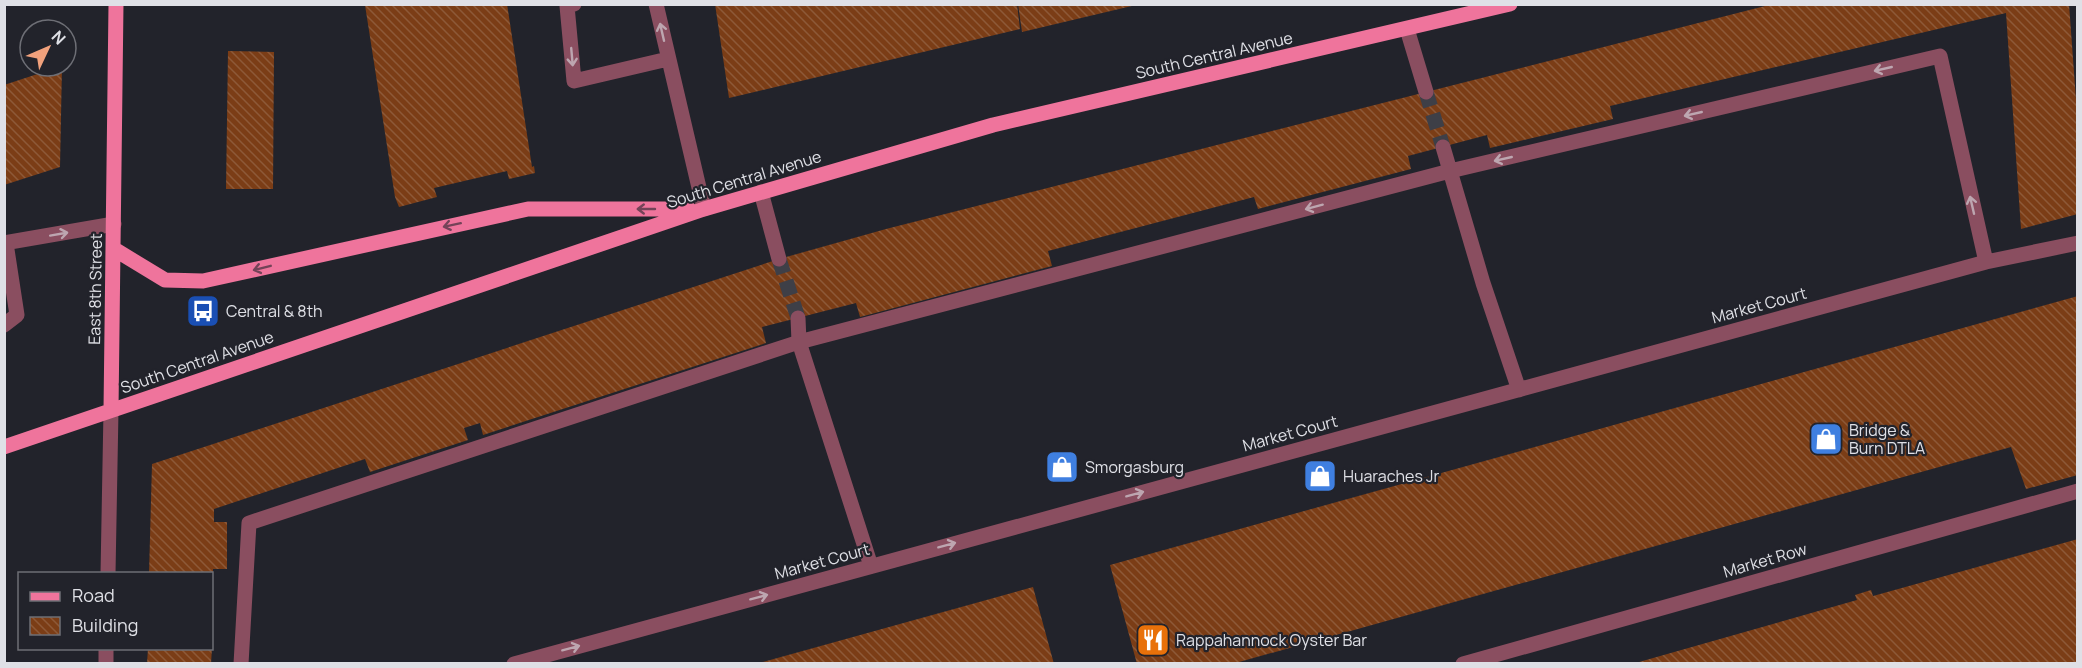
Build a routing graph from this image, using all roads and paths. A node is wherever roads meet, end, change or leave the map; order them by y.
1 (116, 4) edge
2 (574, 4) edge
3 (656, 4) edge
4 (1510, 4) edge
5 (1407, 29) junction
6 (668, 59) junction
7 (1426, 92) tunnel mouth
8 (1443, 147) tunnel mouth
9 (1450, 171) junction
10 (761, 192) junction
11 (704, 209) junction
12 (114, 224) junction
13 (5, 243) edge
14 (2078, 243) edge
15 (114, 249) junction
16 (779, 259) tunnel mouth
17 (1986, 262) junction
18 (798, 318) tunnel mouth
19 (4, 325) edge
20 (799, 342) junction
21 (1519, 390) junction
22 (111, 410) junction
23 (4, 447) edge
24 (2078, 491) edge
25 (871, 566) junction
26 (108, 572) edge
27 (241, 663) edge
28 (514, 663) edge
29 (1463, 663) edge

1 - 12 main road, East 8th Street
2 -> 6 street
6 -> 3 street
4 - 5 main road, South Central Avenue
5 - 7 street
5 - 10 main road, South Central Avenue
6 - 11 street
8 - 9 street
17 -> 9 street
9 -> 20 street
9 - 21 street
10 - 11 main road, South Central Avenue
10 - 16 street
11 -> 15 main road
11 - 22 main road, South Central Avenue
13 -> 12 street
12 - 15 main road, East 8th Street
13 - 19 street
14 - 17 street, Market Court
15 - 22 main road, East 8th Street
17 - 21 street, Market Court
18 - 20 street
20 - 25 street
20 - 27 street
25 -> 21 street, Market Court
22 - 23 main road, South Central Avenue
22 - 26 street, East 8th Street
24 - 29 street, Market Row
28 -> 25 street, Market Court

